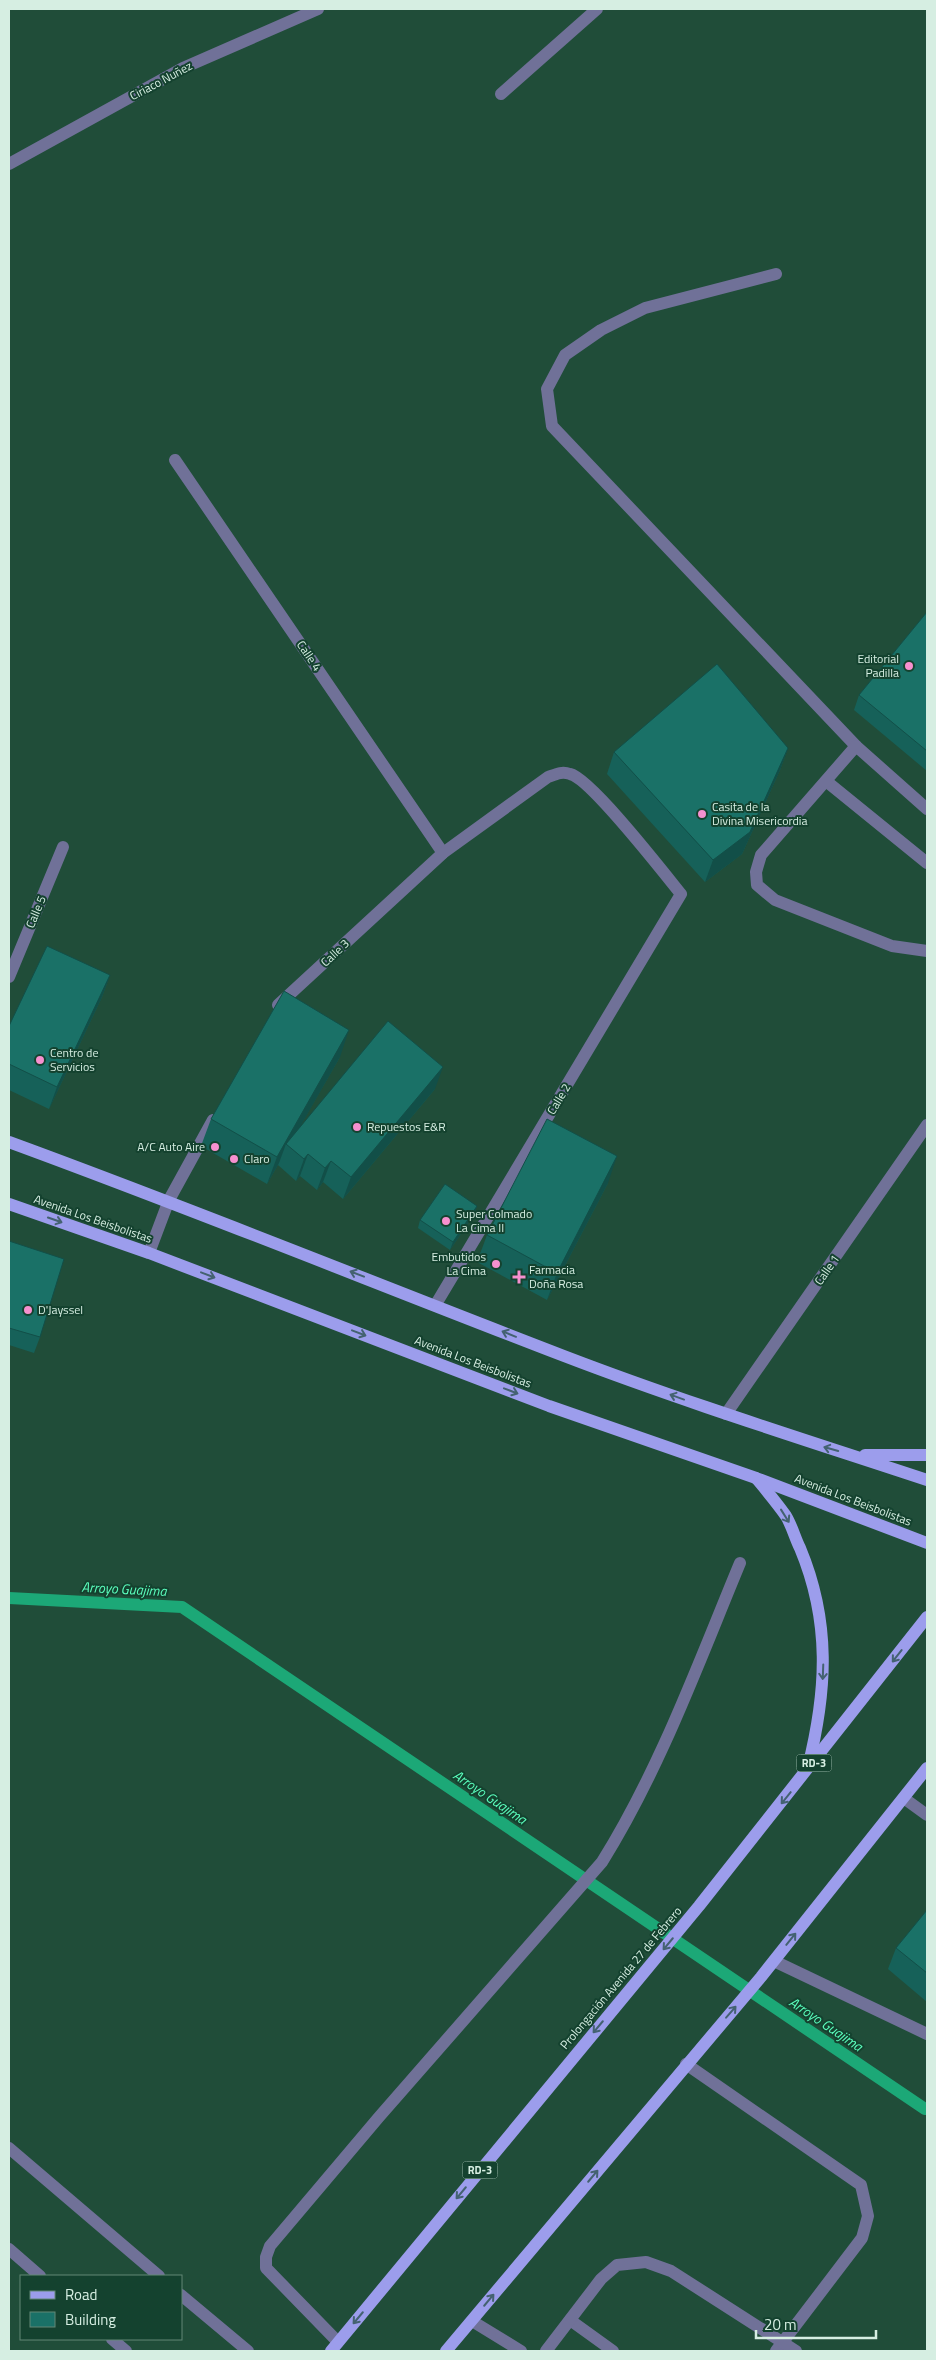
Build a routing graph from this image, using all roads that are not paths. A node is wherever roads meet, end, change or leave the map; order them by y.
1 (318, 9) edge
2 (597, 9) edge
3 (501, 94) dead end
4 (9, 164) edge
5 (776, 274) dead end
6 (175, 460) dead end
7 (856, 746) junction
8 (826, 781) junction
9 (927, 809) edge
10 (63, 847) dead end
11 (443, 853) junction
12 (927, 863) edge
13 (681, 894) joint
14 (927, 951) edge
15 (9, 977) edge
16 (270, 1017) edge
17 (217, 1113) edge
18 (927, 1125) edge
19 (9, 1142) edge
20 (169, 1200) junction
21 (9, 1204) edge
22 (149, 1253) junction
23 (436, 1304) junction
24 (726, 1414) junction
25 (852, 1455) junction
26 (927, 1455) edge
27 (756, 1478) junction
28 (927, 1480) edge
29 (927, 1543) edge
30 (740, 1563) dead end
31 (927, 1617) edge
32 (926, 1770) edge
33 (807, 1772) junction
34 (904, 1799) junction
35 (927, 1815) edge
36 (774, 1961) junction
37 (927, 2034) edge
38 (686, 2064) junction
39 (9, 2148) edge
40 (9, 2249) edge
41 (39, 2275) edge
42 (158, 2275) edge
43 (182, 2296) edge
44 (570, 2320) junction
45 (472, 2321) junction
46 (113, 2340) edge
47 (334, 2347) edge
48 (780, 2347) edge
49 (126, 2351) edge
50 (248, 2351) edge
51 (446, 2351) edge
52 (521, 2351) edge
53 (546, 2351) edge
54 (613, 2351) edge
55 (796, 2351) edge

1 - 4 street, Ciriaco Nuñez
2 - 3 street
5 - 7 street
6 - 11 street, Calle 4
7 - 8 street
7 - 9 street
8 - 12 street
8 - 14 street
10 - 15 street, Calle 5
11 - 13 street, Calle 3
11 - 16 street, Calle 3
13 - 23 street, Calle 2
17 - 20 street
18 - 24 street, Calle 1
19 - 20 main road
20 - 22 street
23 -> 20 main road
21 -> 22 main road, Avenida Los Beisbolistas
22 -> 27 main road, Avenida Los Beisbolistas
24 -> 23 main road
25 -> 24 main road
25 - 26 main road
25 - 28 main road
27 - 29 main road, Avenida Los Beisbolistas
27 -> 33 main road
30 - 47 street
31 -> 33 main road, Prolongación Avenida 27 de Febrero / RD-3
32 - 34 main road
33 -> 47 main road, Prolongación Avenida 27 de Febrero / RD-3
34 - 35 street
36 -> 34 main road
36 - 37 street
38 -> 36 main road
45 -> 38 main road
38 - 48 street
39 - 42 street
40 - 41 street
43 - 50 street
44 - 48 street
44 - 53 street
44 - 54 street
45 - 51 main road
45 - 52 street
46 - 49 street
48 - 55 street

